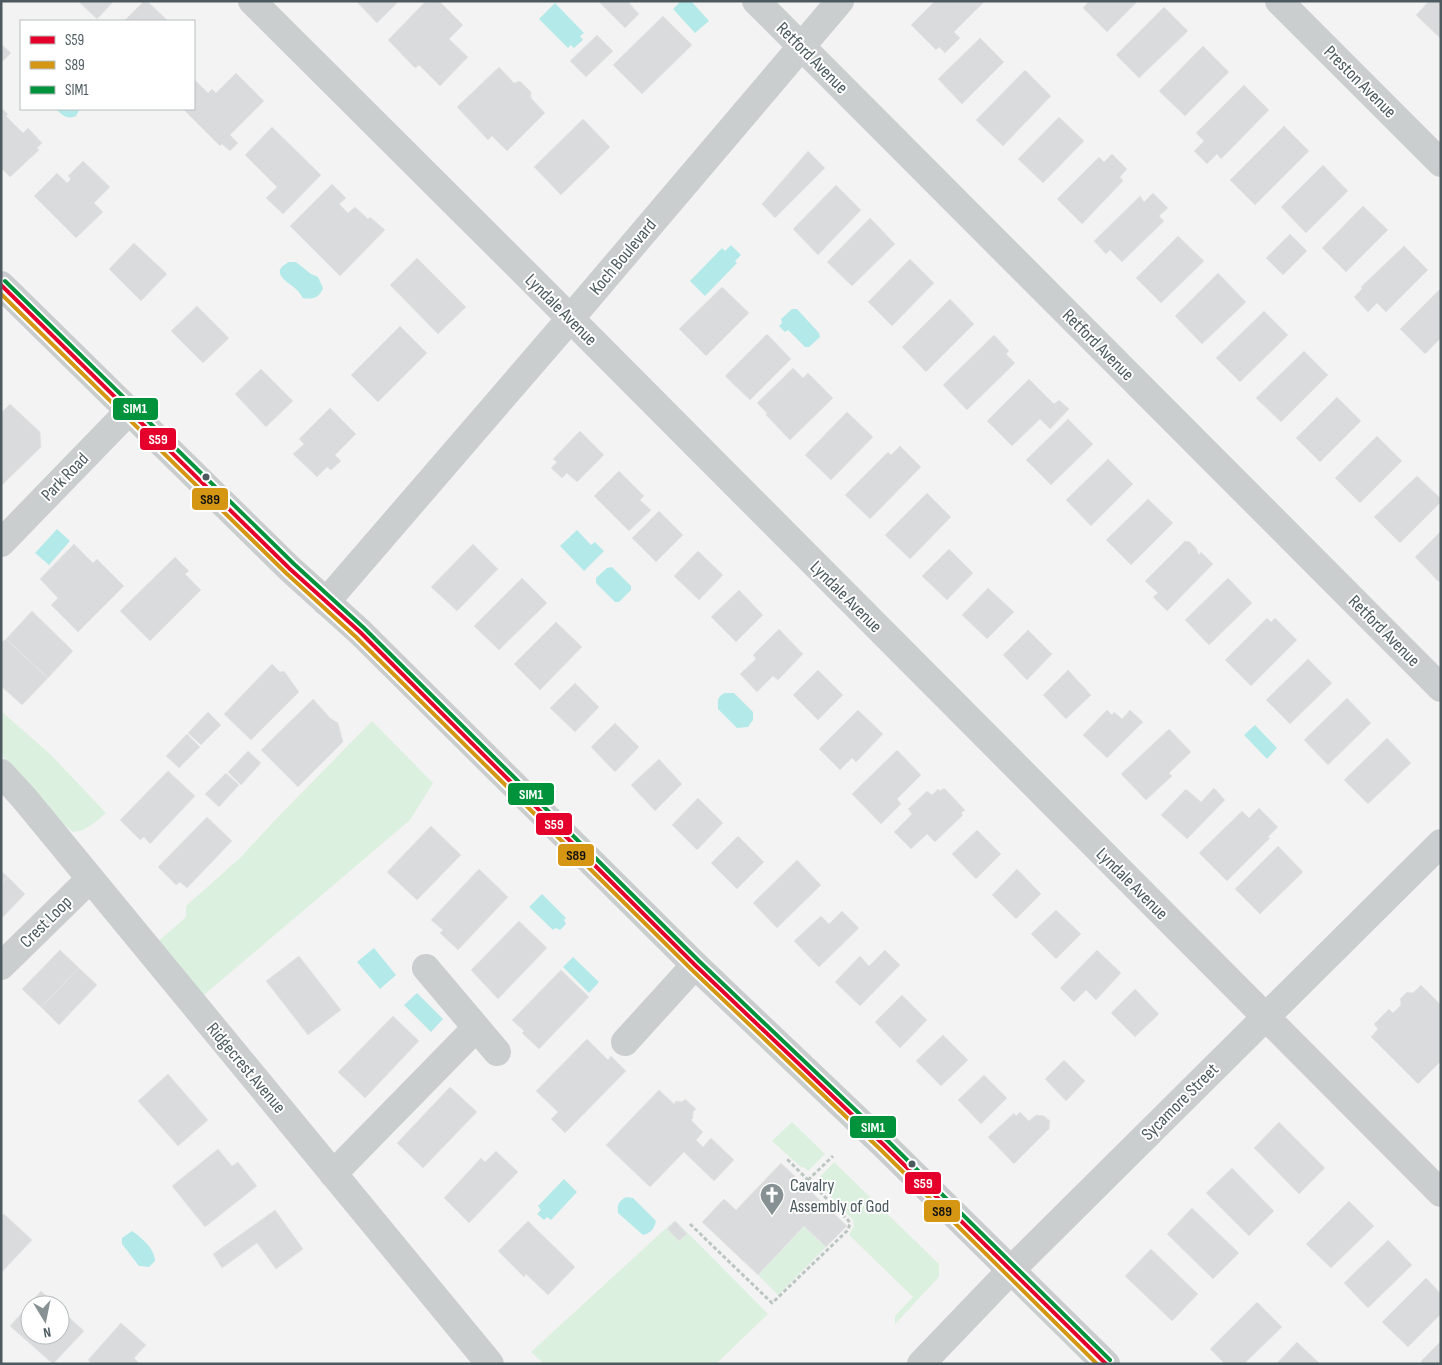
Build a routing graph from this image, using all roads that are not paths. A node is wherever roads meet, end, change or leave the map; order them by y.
1 (252, 1) edge
2 (756, 1) edge
3 (840, 1) edge
4 (1280, 1) edge
5 (801, 46) junction
6 (1441, 163) edge
7 (1, 285) edge
8 (570, 319) junction
9 (129, 411) junction
10 (1, 543) edge
11 (326, 602) junction
12 (1441, 688) edge
13 (1, 773) edge
14 (1441, 843) edge
15 (90, 879) junction
16 (695, 965) junction
17 (1, 966) edge
18 (426, 968) dead end
19 (1265, 1018) junction
20 (476, 1028) junction
21 (625, 1042) dead end
22 (497, 1052) dead end
23 (333, 1174) junction
24 (1441, 1193) edge
25 (1011, 1270) junction
26 (490, 1364) edge
27 (921, 1364) edge
28 (1106, 1364) edge

1 - 8 street, Lyndale Avenue
2 - 5 street, Retford Avenue
3 - 5 street, Koch Boulevard
4 - 6 street, Preston Avenue
5 - 8 street, Koch Boulevard
5 - 12 street, Retford Avenue
7 - 9 main road
8 - 11 street, Koch Boulevard
8 - 19 street, Lyndale Avenue
9 - 10 street, Park Road
9 - 11 main road
11 - 16 main road
13 - 15 street, Ridgecrest Avenue
14 - 19 street, Sycamore Street
15 - 17 street, Crest Loop
15 - 23 street, Ridgecrest Avenue
16 - 21 street
16 - 25 main road
18 - 20 street
19 - 24 street, Lyndale Avenue
19 - 25 street, Sycamore Street
20 - 22 street
20 - 23 street
23 - 26 street, Ridgecrest Avenue
25 - 27 street, Sycamore Street
25 - 28 main road

